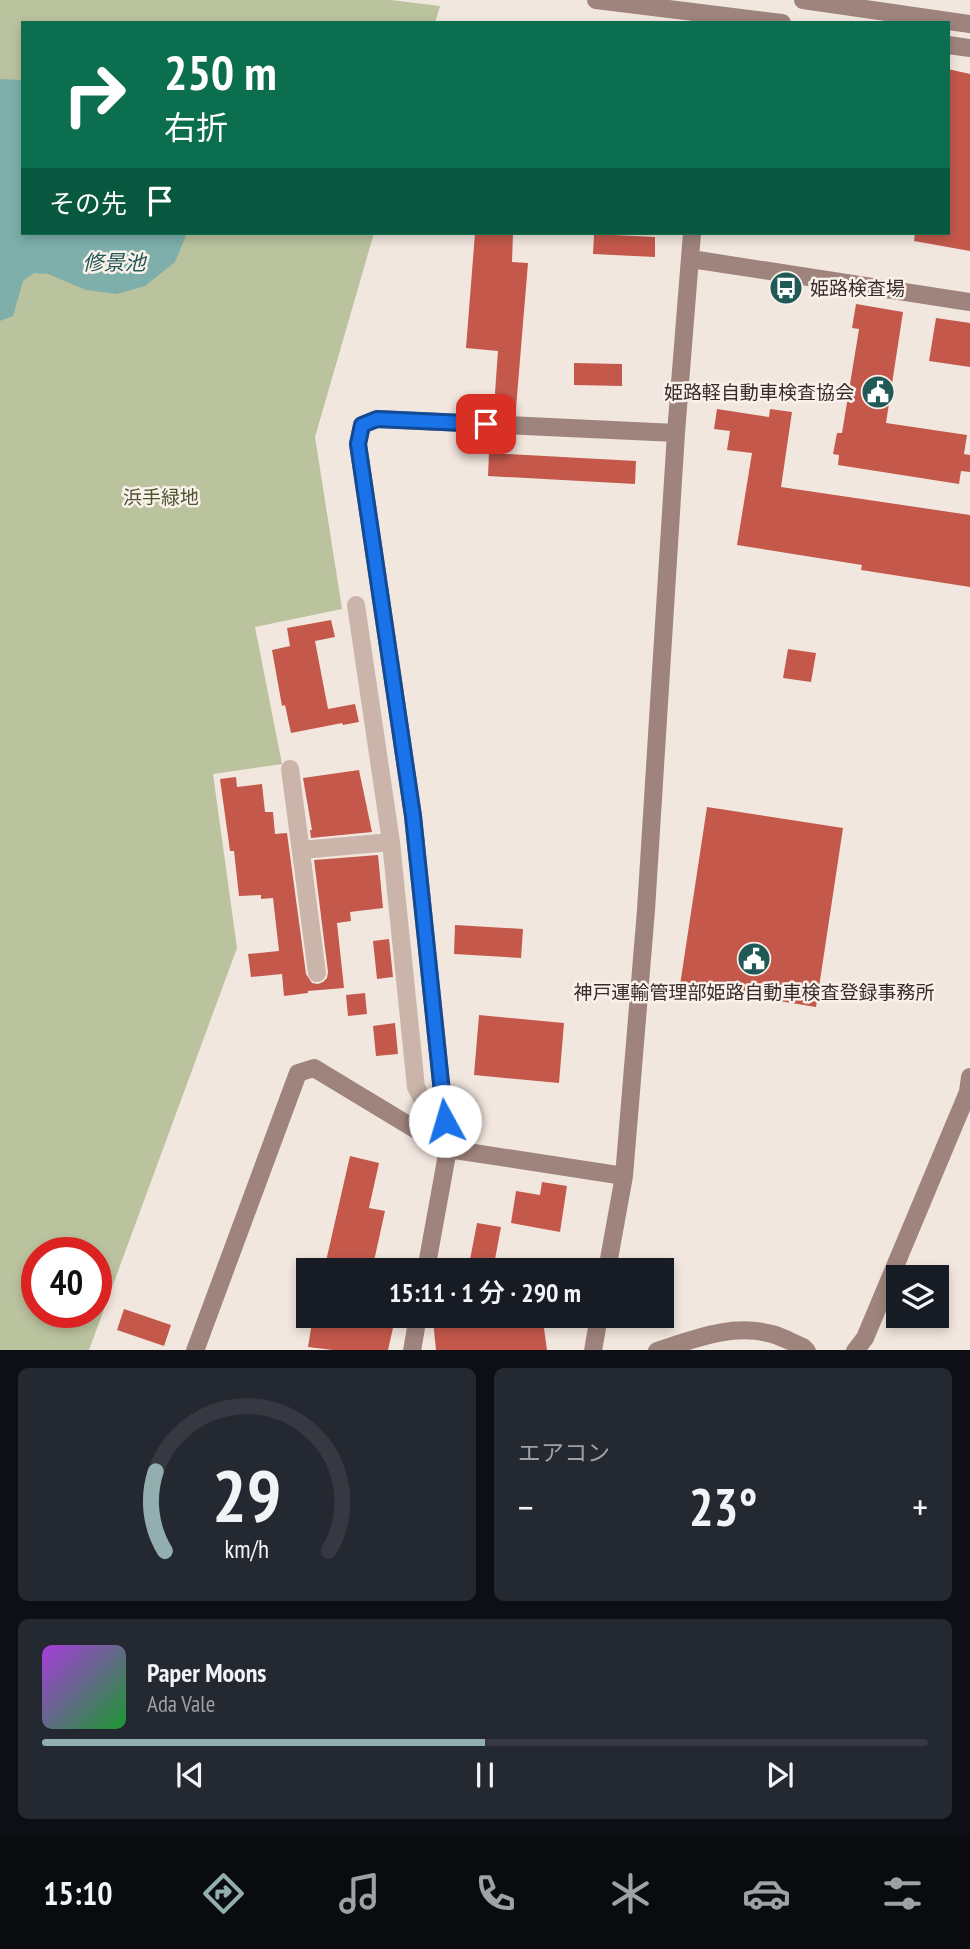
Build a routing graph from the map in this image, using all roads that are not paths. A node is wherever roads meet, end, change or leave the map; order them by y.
1 (596, 0) edge
2 (803, 0) edge
3 (702, 12) edge
4 (767, 21) edge
5 (949, 21) edge
6 (950, 21) edge
7 (970, 24) edge
8 (950, 45) edge
9 (970, 48) edge
10 (692, 235) edge
11 (691, 259) junction
12 (970, 302) edge
13 (676, 432) junction
14 (356, 605) dead end
15 (290, 769) dead end
16 (391, 842) junction
17 (301, 850) junction
18 (317, 973) dead end
19 (969, 1087) edge
20 (448, 1149) junction
21 (624, 1176) junction
22 (428, 1258) edge
23 (609, 1258) edge
24 (416, 1328) edge
25 (597, 1328) edge
26 (195, 1350) edge
27 (412, 1350) edge
28 (593, 1350) edge
29 (657, 1350) edge
30 (807, 1350) edge
31 (855, 1350) edge

1 - 3 street
2 - 5 street
3 - 4 street
6 - 7 street
8 - 9 street
10 - 11 street
11 - 12 street
11 - 13 street
13 - 20 street
13 - 21 street
14 - 16 street
15 - 17 street
16 - 17 street
16 - 20 street
17 - 18 street
19 - 31 street
20 - 21 street
20 - 22 street
20 - 26 street
21 - 23 street
24 - 27 street
25 - 28 street
29 - 30 street

